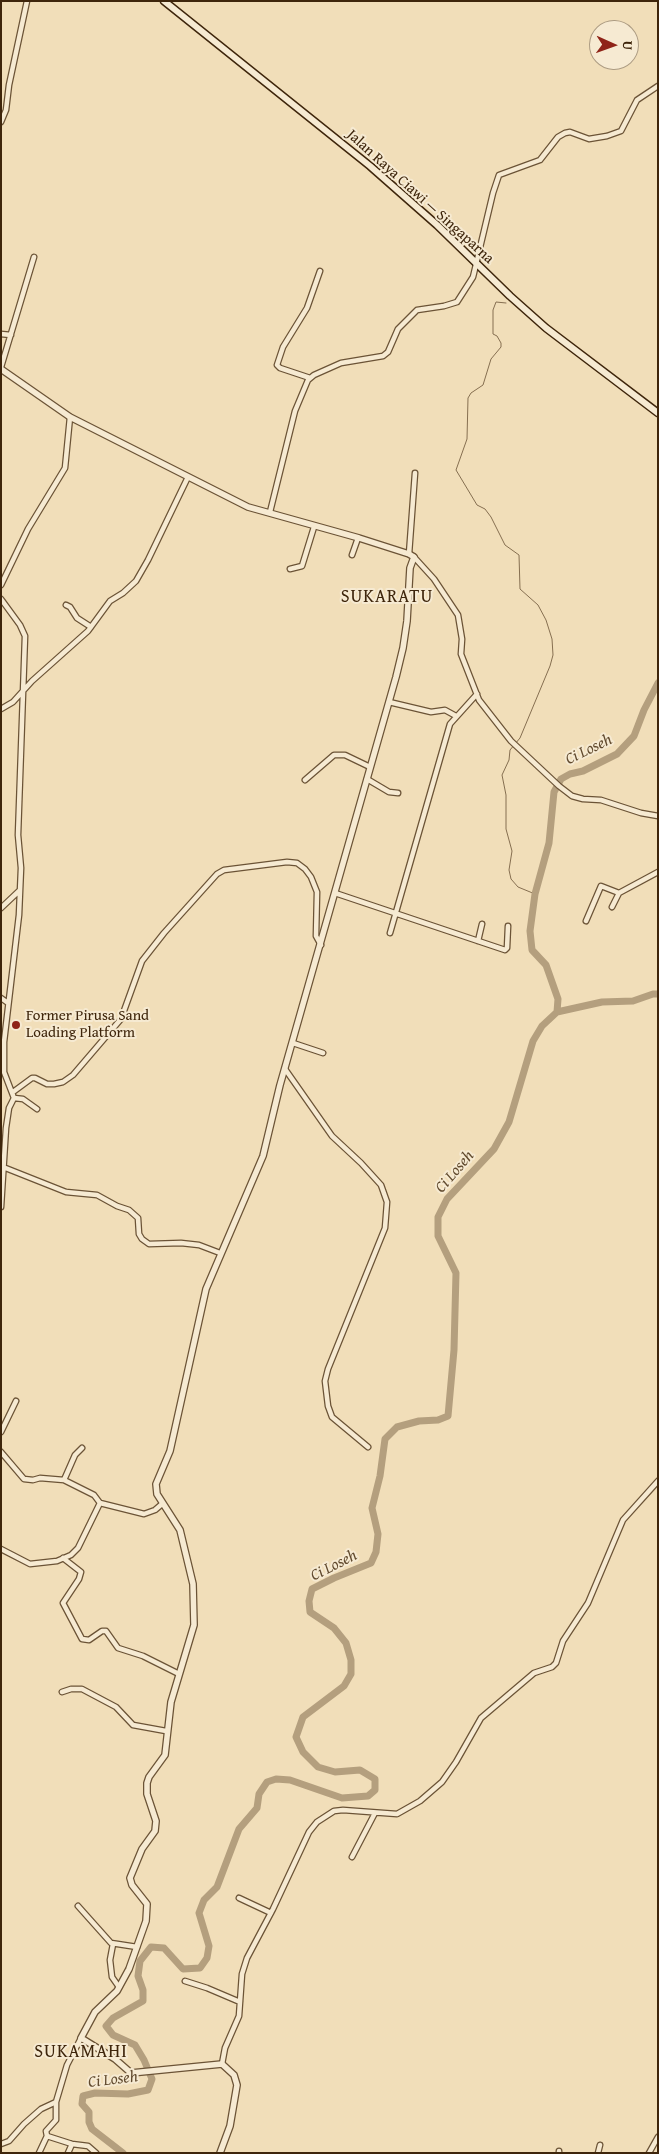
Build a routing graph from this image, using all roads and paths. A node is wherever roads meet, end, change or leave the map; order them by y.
1 (27, 1) edge
2 (164, 1) edge
3 (658, 86) edge
4 (1, 122) edge
5 (34, 257) dead end
6 (476, 262) junction
7 (320, 271) dead end
8 (1, 334) edge
9 (11, 335) junction
10 (1, 368) edge
11 (310, 378) junction
12 (658, 413) edge
13 (70, 417) junction
14 (415, 473) dead end
15 (188, 477) junction
16 (270, 512) junction
17 (314, 527) junction
18 (358, 538) junction
19 (352, 554) dead end
20 (412, 555) junction
21 (290, 569) dead end
22 (1, 585) edge
23 (1, 599) edge
24 (66, 604) dead end
25 (91, 627) junction
26 (23, 691) junction
27 (477, 694) junction
28 (389, 702) junction
29 (1, 709) edge
30 (456, 716) junction
31 (370, 768) junction
32 (366, 779) junction
33 (305, 780) dead end
34 (398, 792) dead end
35 (658, 816) edge
36 (658, 872) edge
37 (19, 891) junction
38 (335, 893) junction
39 (619, 893) junction
40 (612, 907) dead end
41 (1, 908) edge
42 (397, 914) junction
43 (586, 921) dead end
44 (482, 924) dead end
45 (508, 926) dead end
46 (390, 933) dead end
47 (478, 941) junction
48 (321, 945) junction
49 (1, 998) edge
50 (8, 1003) junction
51 (292, 1043) junction
52 (323, 1054) dead end
53 (284, 1069) junction
54 (12, 1092) junction
55 (14, 1098) junction
56 (37, 1109) dead end
57 (2, 1167) edge
58 (1, 1207) edge
59 (220, 1253) junction
60 (16, 1401) dead end
61 (1, 1432) edge
62 (368, 1447) dead end
63 (82, 1448) dead end
64 (1, 1452) edge
65 (64, 1480) junction
66 (658, 1481) edge
67 (100, 1504) junction
68 (162, 1504) junction
69 (1, 1549) edge
70 (63, 1558) junction
71 (179, 1674) junction
72 (62, 1692) dead end
73 (166, 1731) junction
74 (375, 1813) junction
75 (352, 1857) dead end
76 (239, 1898) dead end
77 (78, 1906) dead end
78 (271, 1913) junction
79 (113, 1944) junction
80 (137, 1947) junction
81 (185, 1981) dead end
82 (119, 1987) junction
83 (240, 2002) junction
84 (81, 2038) junction
85 (222, 2064) junction
86 (56, 2102) junction
87 (47, 2136) junction
88 (658, 2136) edge
89 (1, 2144) edge
90 (72, 2144) junction
91 (600, 2145) dead end
92 (39, 2153) edge
93 (68, 2153) edge
94 (96, 2153) edge
95 (220, 2153) edge
96 (598, 2153) edge
97 (650, 2153) edge

1 - 4 street
2 - 6 main road, Jalan Raya Ciawi — Singaparna
3 - 6 street
5 - 9 street
6 - 11 street
6 - 12 main road, Jalan Raya Ciawi — Singaparna
7 - 11 street
8 - 9 street
9 - 10 street
10 - 13 street
11 - 16 street
13 - 15 street
13 - 22 street
14 - 20 street
15 - 16 street
15 - 25 street
16 - 17 street
17 - 18 street
17 - 21 street
18 - 19 street
18 - 20 street
20 - 27 street
20 - 28 street
23 - 26 street
24 - 25 street
25 - 26 street
26 - 29 street
26 - 37 street
27 - 30 street
27 - 35 street
28 - 30 street
28 - 31 street
30 - 42 street
31 - 32 street
31 - 33 street
32 - 34 street
32 - 38 street
36 - 39 street
37 - 41 street
37 - 50 street
38 - 42 street
38 - 48 street
39 - 40 street
39 - 43 street
42 - 46 street
42 - 47 street
44 - 47 street
45 - 47 street
48 - 51 street
48 - 54 street
49 - 50 street
50 - 54 street
51 - 52 street
51 - 53 street
53 - 59 street
53 - 62 street
54 - 55 street
55 - 56 street
55 - 57 street
57 - 58 street
57 - 59 street
59 - 68 street
60 - 61 street
63 - 65 street
64 - 65 street
65 - 67 street
66 - 74 street
67 - 68 street
67 - 70 street
68 - 71 street
69 - 70 street
70 - 71 street
71 - 73 street
72 - 73 street
73 - 80 street
74 - 75 street
74 - 78 street
76 - 78 street
77 - 79 street
78 - 83 street
79 - 80 street
79 - 82 street
80 - 82 street
81 - 83 street
82 - 84 street
83 - 85 street
84 - 85 street
84 - 86 street
85 - 95 street
86 - 87 street
86 - 89 street
87 - 90 street
87 - 92 street
88 - 97 street
90 - 93 street
90 - 94 street
91 - 96 street

